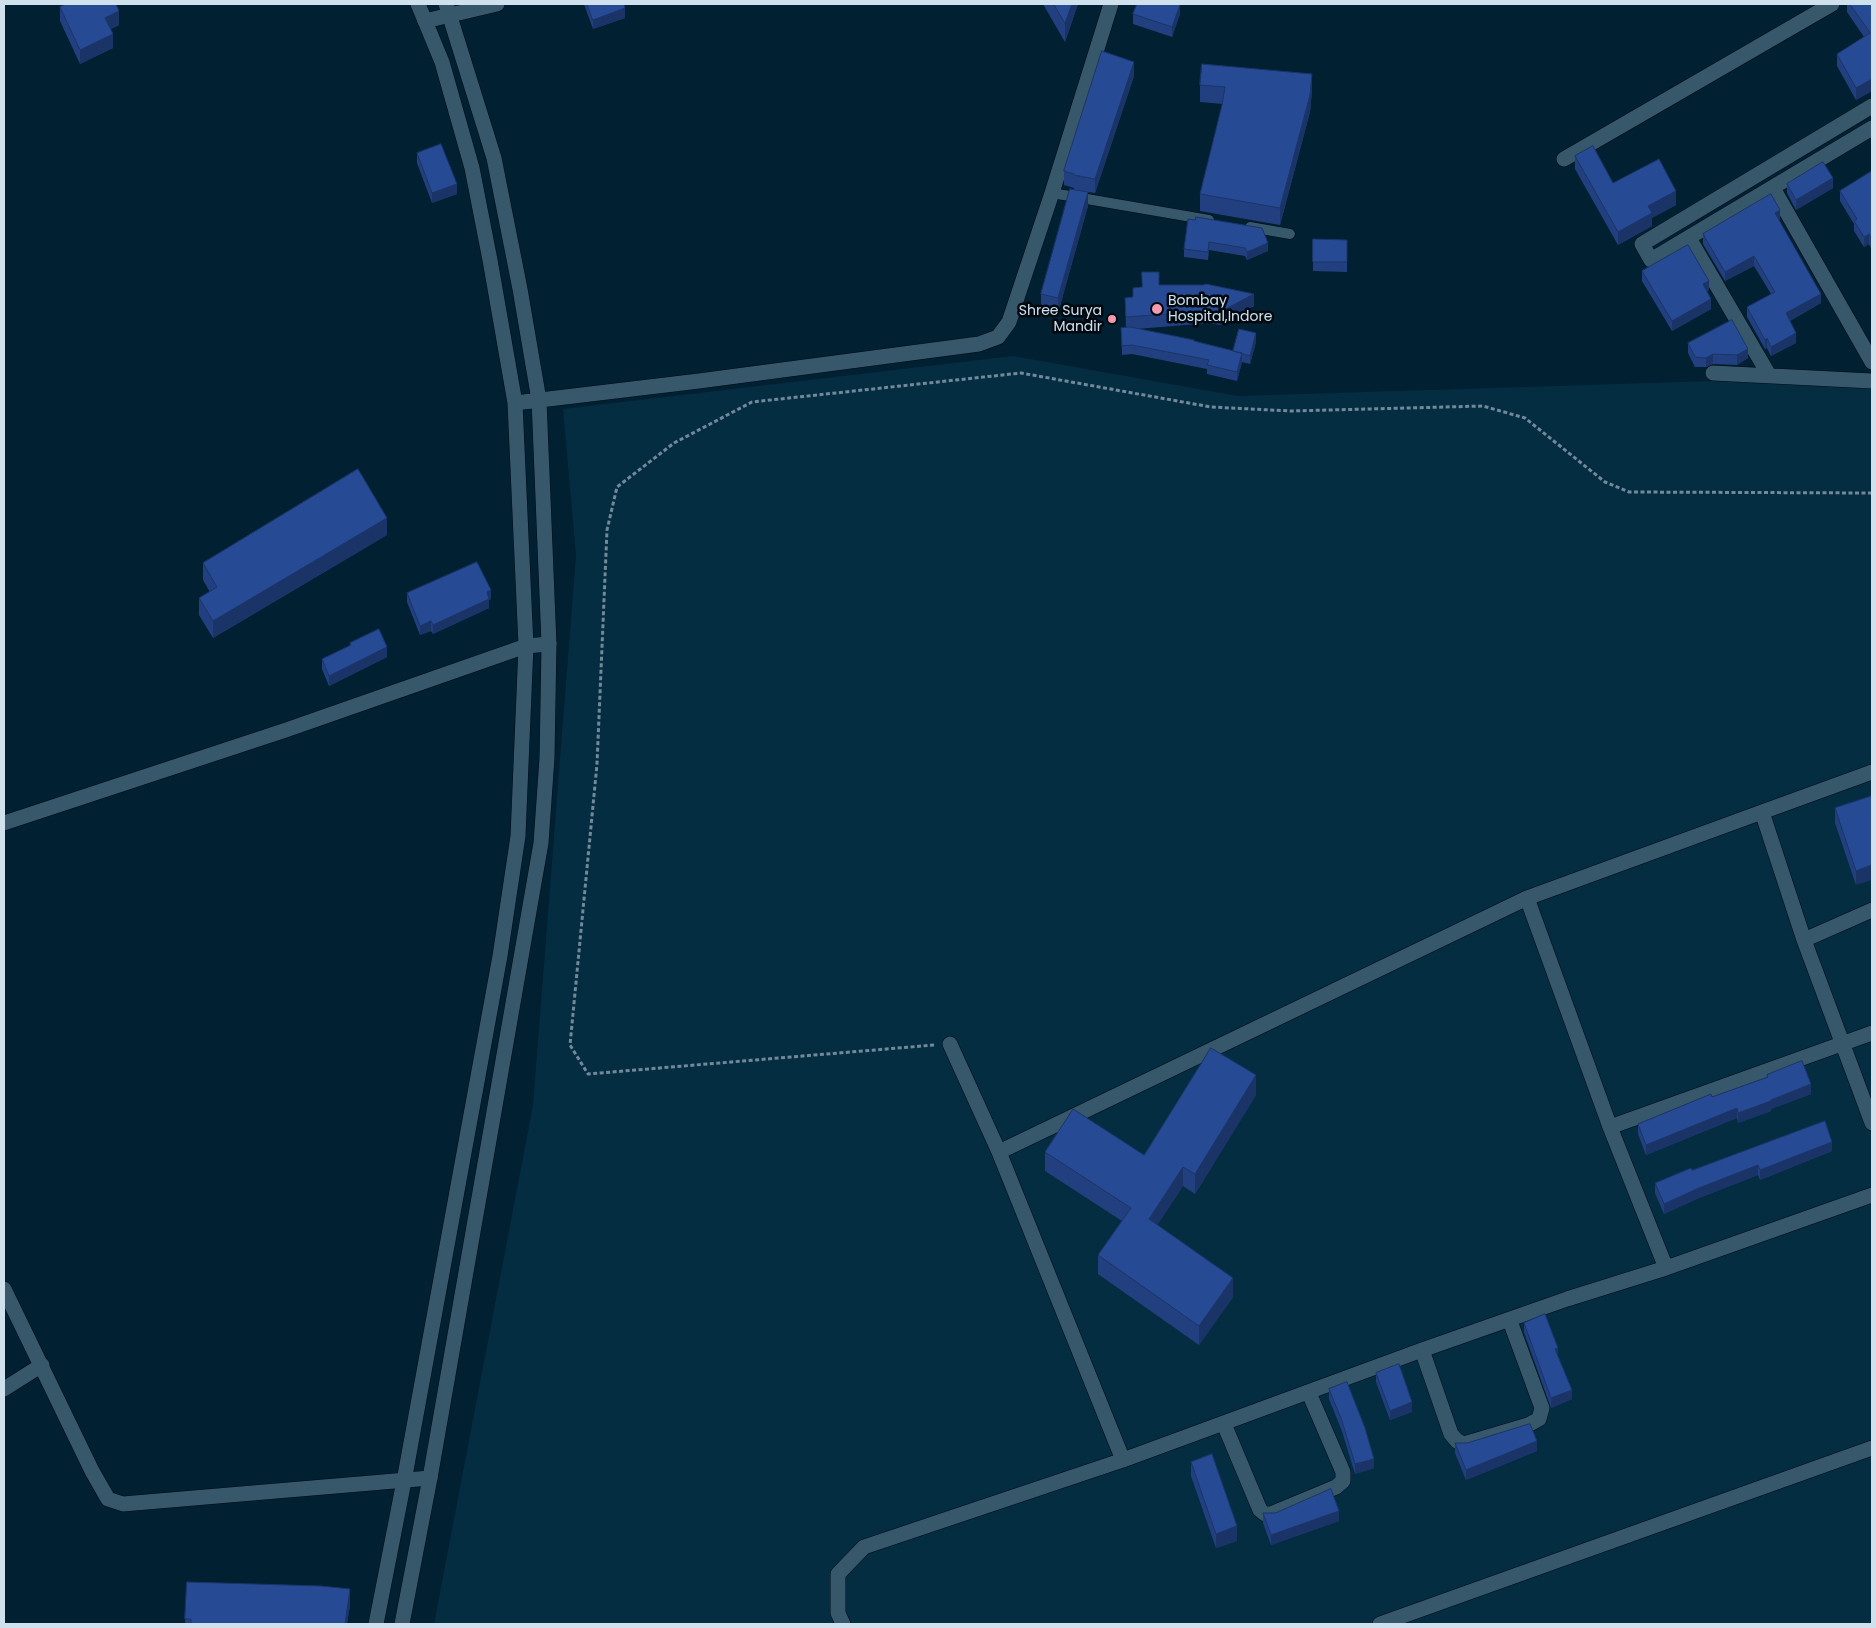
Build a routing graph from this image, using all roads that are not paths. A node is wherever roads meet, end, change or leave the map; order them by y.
1 (418, 4) edge
2 (497, 4) edge
3 (1111, 4) edge
4 (1832, 4) edge
5 (447, 9) edge
6 (425, 20) junction
7 (1872, 106) edge
8 (1870, 134) edge
9 (1564, 159) dead end
10 (1773, 188) junction
11 (1052, 193) junction
12 (1224, 223) edge
13 (1243, 226) edge
14 (1290, 234) dead end
15 (1689, 238) junction
16 (1872, 362) edge
17 (1713, 373) dead end
18 (1769, 375) junction
19 (1872, 381) edge
20 (538, 400) junction
21 (515, 403) junction
22 (549, 644) junction
23 (526, 646) junction
24 (1872, 772) edge
25 (1762, 812) junction
26 (4, 823) edge
27 (1527, 898) junction
28 (1872, 910) edge
29 (1804, 940) junction
30 (1872, 1033) edge
31 (950, 1044) road end
32 (1842, 1044) junction
33 (1872, 1123) edge
34 (1610, 1127) junction
35 (999, 1152) junction
36 (1872, 1195) edge
37 (1666, 1268) junction
38 (4, 1288) edge
39 (1510, 1320) junction
40 (1422, 1350) junction
41 (42, 1365) junction
42 (4, 1389) edge
43 (1309, 1393) junction
44 (1224, 1424) junction
45 (1872, 1448) edge
46 (1123, 1460) junction
47 (430, 1478) junction
48 (404, 1481) junction
49 (376, 1624) edge
50 (402, 1624) edge
51 (843, 1624) edge
52 (1380, 1624) edge

1 - 6 street
2 - 5 street
3 - 11 street
4 - 9 street
5 - 6 street
5 - 20 street
6 - 21 street
7 - 15 street
8 - 10 street
10 - 15 street
10 - 16 street
11 - 12 lane
11 - 20 street
13 - 14 lane
15 - 18 street
17 - 18 street
18 - 19 street
20 - 21 street
20 - 22 street
21 - 23 street
22 - 23 street
22 - 47 street
23 - 26 street
23 - 48 street
24 - 25 street
25 - 27 street
25 - 29 street
27 - 34 street
27 - 35 street
28 - 29 street
29 - 32 street
30 - 32 street
31 - 35 street
32 - 33 street
32 - 34 street
34 - 37 street
35 - 46 street
36 - 37 street
37 - 39 street
38 - 41 street
39 - 40 street
39 - 40 street
40 - 43 street
41 - 42 street
41 - 48 street
43 - 44 street
43 - 44 street
44 - 46 street
45 - 52 street
46 - 51 street
47 - 48 street
47 - 50 street
48 - 49 street

